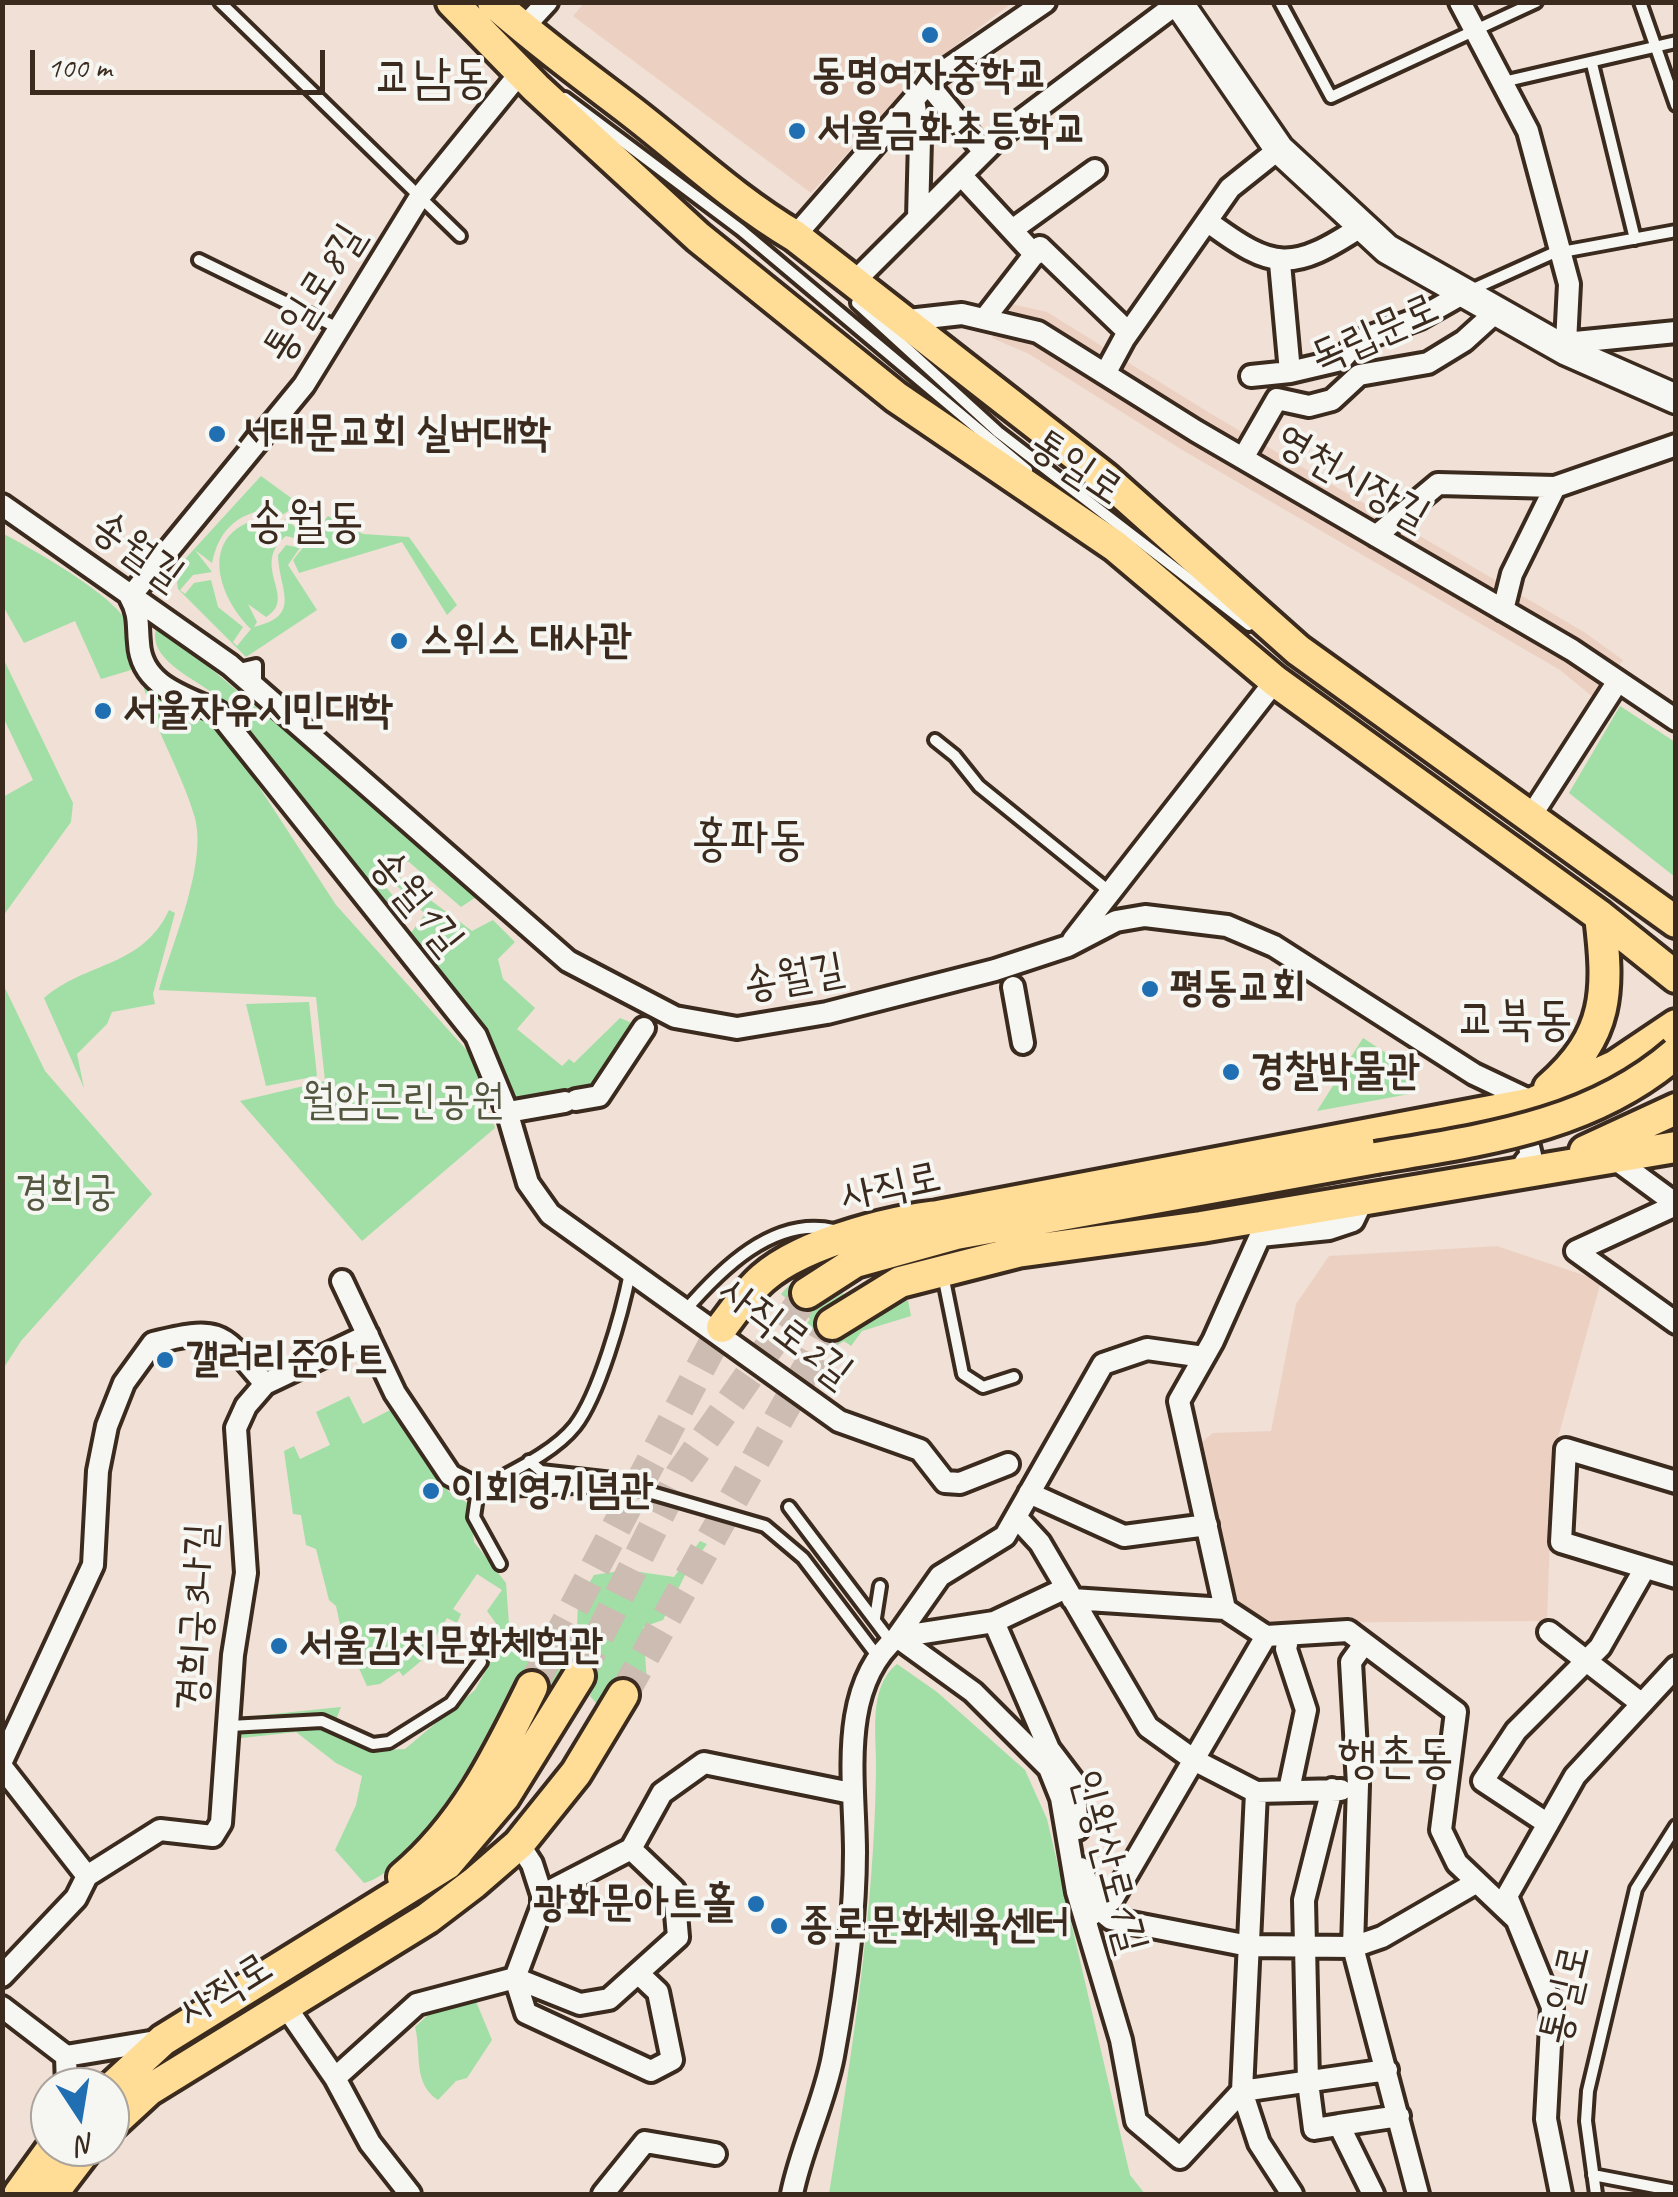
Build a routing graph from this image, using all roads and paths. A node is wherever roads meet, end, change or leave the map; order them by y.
1 (220, 2) edge
2 (452, 2) edge
3 (493, 2) edge
4 (547, 2) edge
5 (1045, 2) edge
6 (1280, 2) edge
7 (1460, 2) edge
8 (1536, 2) edge
9 (1640, 2) edge
10 (1179, 3) edge
11 (523, 28) junction
12 (1478, 32) junction
13 (1676, 42) edge
14 (1659, 47) junction
15 (1592, 64) junction
16 (528, 81) junction
17 (1503, 82) junction
18 (921, 91) junction
19 (1676, 105) edge
20 (1279, 149) junction
21 (984, 152) junction
22 (1095, 170) dead end
23 (961, 175) junction
24 (421, 196) junction
25 (753, 211) junction
26 (918, 218) junction
27 (1207, 221) junction
28 (1362, 226) junction
29 (1012, 230) junction
30 (1676, 232) edge
31 (460, 236) dead end
32 (795, 236) junction
33 (1635, 239) junction
34 (1557, 253) junction
35 (1034, 255) junction
36 (199, 260) dead end
37 (1280, 263) junction
38 (852, 284) junction
39 (1464, 293) junction
40 (1497, 311) junction
41 (985, 318) junction
42 (899, 321) junction
43 (339, 329) junction
44 (1128, 332) junction
45 (1676, 332) edge
46 (1560, 343) junction
47 (1105, 374) junction
48 (1282, 374) junction
49 (1251, 376) dead end
50 (1277, 399) junction
51 (1676, 399) edge
52 (1676, 445) edge
53 (1243, 458) junction
54 (1555, 487) junction
55 (2, 505) edge
56 (1376, 536) junction
57 (130, 597) junction
58 (1502, 610) junction
59 (1298, 650) junction
60 (1274, 681) junction
61 (1618, 682) junction
62 (1676, 720) edge
63 (935, 740) dead end
64 (1531, 816) junction
65 (1110, 892) junction
66 (1600, 916) junction
67 (1676, 922) edge
68 (1068, 946) junction
69 (1676, 978) edge
70 (1013, 986) dead end
71 (1676, 1025) edge
72 (644, 1028) dead end
73 (1023, 1043) dead end
74 (1676, 1053) edge
75 (1614, 1066) junction
76 (1474, 1074) junction
77 (1676, 1074) edge
78 (1518, 1105) junction
79 (1676, 1110) edge
80 (514, 1112) dead end
81 (1634, 1130) junction
82 (1676, 1147) edge
83 (1615, 1160) junction
84 (1520, 1173) junction
85 (1370, 1185) junction
86 (1676, 1204) edge
87 (1121, 1213) junction
88 (938, 1216) junction
89 (854, 1235) junction
90 (1017, 1252) junction
91 (942, 1270) junction
92 (630, 1272) junction
93 (342, 1281) dead end
94 (683, 1313) junction
95 (1676, 1323) edge
96 (722, 1327) tunnel mouth
97 (368, 1335) junction
98 (1204, 1357) junction
99 (1014, 1377) dead end
100 (264, 1384) junction
101 (529, 1462) junction
102 (1008, 1464) dead end
103 (624, 1481) dead end
104 (1676, 1482) edge
105 (478, 1490) junction
106 (1029, 1494) junction
107 (789, 1507) dead end
108 (1016, 1517) junction
109 (1207, 1525) junction
110 (500, 1564) dead end
111 (1645, 1568) junction
112 (1676, 1578) edge
113 (880, 1586) dead end
114 (1069, 1593) junction
115 (1225, 1609) junction
116 (874, 1619) junction
117 (994, 1622) junction
118 (1549, 1632) dead end
119 (1289, 1635) junction
120 (1266, 1636) junction
121 (1364, 1644) junction
122 (889, 1646) junction
123 (1586, 1660) junction
124 (481, 1662) dead end
125 (1676, 1667) edge
126 (532, 1687) tunnel mouth
127 (623, 1695) tunnel mouth
128 (1642, 1704) junction
129 (230, 1726) junction
130 (1194, 1760) junction
131 (2, 1764) edge
132 (1332, 1789) junction
133 (1289, 1790) junction
134 (1256, 1792) junction
135 (1358, 1793) junction
136 (850, 1794) junction
137 (1548, 1824) junction
138 (1676, 1826) edge
139 (518, 1844) junction
140 (632, 1849) junction
141 (87, 1876) junction
142 (1476, 1882) junction
143 (542, 1895) junction
144 (1092, 1914) junction
145 (1516, 1919) junction
146 (359, 1920) junction
147 (394, 1936) junction
148 (1302, 1945) junction
149 (1249, 1946) junction
150 (1353, 1947) junction
151 (638, 1973) junction
152 (2, 1976) edge
153 (515, 1978) junction
154 (284, 2004) junction
155 (2, 2007) edge
156 (162, 2040) junction
157 (66, 2056) junction
158 (66, 2067) edge
159 (130, 2070) edge
160 (1387, 2070) junction
161 (336, 2078) junction
162 (1308, 2082) junction
163 (1242, 2090) junction
164 (130, 2108) edge
165 (1399, 2116) junction
166 (1339, 2125) junction
167 (715, 2154) dead end
168 (38, 2167) edge
169 (73, 2167) edge
170 (1593, 2175) junction
171 (1676, 2191) edge
172 (19, 2194) edge
173 (52, 2194) edge
174 (410, 2194) edge
175 (603, 2194) edge
176 (792, 2194) edge
177 (1292, 2194) edge
178 (1373, 2194) edge
179 (1418, 2194) edge
180 (1561, 2194) edge
181 (1596, 2194) edge

1 - 24 lane
2 - 16 main road, 통일로
3 - 11 main road, 통일로
4 - 11 street
5 - 18 street
6 - 12 lane
7 - 12 street
8 - 12 lane
9 - 14 lane
10 - 20 main road, 독립문로
10 - 21 street
11 - 25 main road, 통일로
12 - 17 street
13 - 14 lane
14 - 15 lane
14 - 19 lane
15 - 17 lane
15 - 33 lane
16 - 24 street, 통일로8길
16 - 60 main road, 통일로
17 - 34 street
18 - 21 street
18 - 26 street
18 - 32 street
20 - 27 street
20 - 28 main road, 독립문로
21 - 23 street
22 - 29 street
23 - 26 street
23 - 29 street
24 - 31 lane
24 - 43 street, 통일로8길
25 - 32 main road, 통일로
25 - 59 lane
26 - 38 street
27 - 37 street
27 - 44 street
28 - 37 street
28 - 39 main road, 독립문로
29 - 35 street
30 - 33 lane
32 - 38 main road, 통일로
33 - 34 lane
34 - 39 lane
34 - 46 street
35 - 41 street
35 - 44 street
36 - 43 lane
37 - 48 street, 독립문로
38 - 42 main road, 통일로
39 - 40 main road, 독립문로
39 - 48 street, 독립문로
40 - 46 main road, 독립문로
40 - 50 street, 독립문로
41 - 42 street, 영천시장길
41 - 47 street, 영천시장길
42 - 59 main road, 통일로
43 - 57 street, 통일로8길
44 - 47 street
45 - 46 street
46 - 51 main road, 독립문로
47 - 53 street, 영천시장길
48 - 49 street, 독립문로
48 - 50 street, 독립문로
50 - 53 street, 독립문로
52 - 54 street
53 - 56 street, 영천시장길
54 - 56 street
54 - 58 street
55 - 57 street, 송월길
56 - 58 street, 영천시장길
57 - 68 street, 송월길
57 - 92 street, 송월1길
58 - 61 street, 영천시장길
59 - 60 main road
59 - 64 main road, 통일로
60 - 65 street
60 - 66 main road, 통일로
61 - 62 street, 영천시장길
61 - 64 street
63 - 65 lane
64 - 67 main road, 통일로
65 - 68 street
66 - 69 main road, 통일로
66 - 78 main road
68 - 76 street, 송월길
70 - 73 street
71 - 75 main road
72 - 80 street
74 - 85 main road, bridge
75 - 78 main road
75 - 81 main road
76 - 78 street, 송월길
76 - 78 street
77 - 85 main road
78 - 84 street
78 - 88 main road
79 - 81 main road
81 - 84 main road
82 - 83 main road
83 - 84 main road
83 - 86 street
84 - 85 main road
85 - 87 main road, 사직로
85 - 90 main road
85 - 98 street
86 - 95 street
87 - 88 main road, 사직로
87 - 90 main road, 사직로
87 - 91 main road, 사직로
88 - 89 main road, 사직로
89 - 94 lane, 사직로2길
89 - 96 main road, 사직로
90 - 91 main road, 사직로
91 - 99 lane
92 - 94 street, 송월1길
92 - 101 lane
93 - 97 street
94 - 102 street, 사직로2길
97 - 100 street
97 - 105 street
98 - 106 street
98 - 109 street
100 - 129 street, 경희궁3나길
100 - 131 street
101 - 103 lane
101 - 105 lane
104 - 111 street
105 - 110 lane
105 - 122 lane
106 - 108 street
106 - 109 street
107 - 116 lane
108 - 114 street
108 - 122 street
109 - 115 street
111 - 112 street
111 - 123 street
113 - 116 lane
114 - 115 street
114 - 117 street
114 - 130 street
115 - 120 street
116 - 122 lane
117 - 122 street
117 - 144 street
118 - 123 street
119 - 120 street
119 - 121 street
119 - 133 street
120 - 130 street
121 - 135 street
121 - 142 street
122 - 136 street
122 - 144 street, 인왕산로1길
123 - 128 street
123 - 137 street
124 - 129 lane
125 - 128 street
126 - 146 main road, 사직로
127 - 139 main road, 사직로
128 - 137 street
129 - 141 street, 경희궁3나길
130 - 134 street
130 - 144 street
131 - 141 street
132 - 133 street
132 - 135 street
132 - 148 street
133 - 134 street
134 - 149 street
135 - 150 street
136 - 140 street
136 - 176 street
137 - 145 street
138 - 170 lane, 통일로
139 - 143 street
139 - 147 main road, 사직로
140 - 143 street
140 - 151 street
141 - 152 street
142 - 145 street
142 - 150 street
143 - 153 street
144 - 149 street
144 - 163 street, 인왕산로1길
145 - 180 street
146 - 147 main road, 사직로
146 - 156 main road, 사직로
147 - 154 main road, 사직로
148 - 149 street
148 - 150 street
148 - 162 street
149 - 163 street
150 - 160 street
151 - 153 street
151 - 153 street
153 - 161 street
154 - 161 street
154 - 164 main road, 사직로
155 - 157 street
156 - 157 street
156 - 159 main road, 사직로
157 - 158 street
160 - 162 street
160 - 165 street
161 - 174 street
162 - 163 street
162 - 166 street
163 - 177 street
165 - 166 street
165 - 179 street
166 - 178 street
167 - 175 street
168 - 172 main road
169 - 173 main road
170 - 171 lane
170 - 181 lane, 통일로

